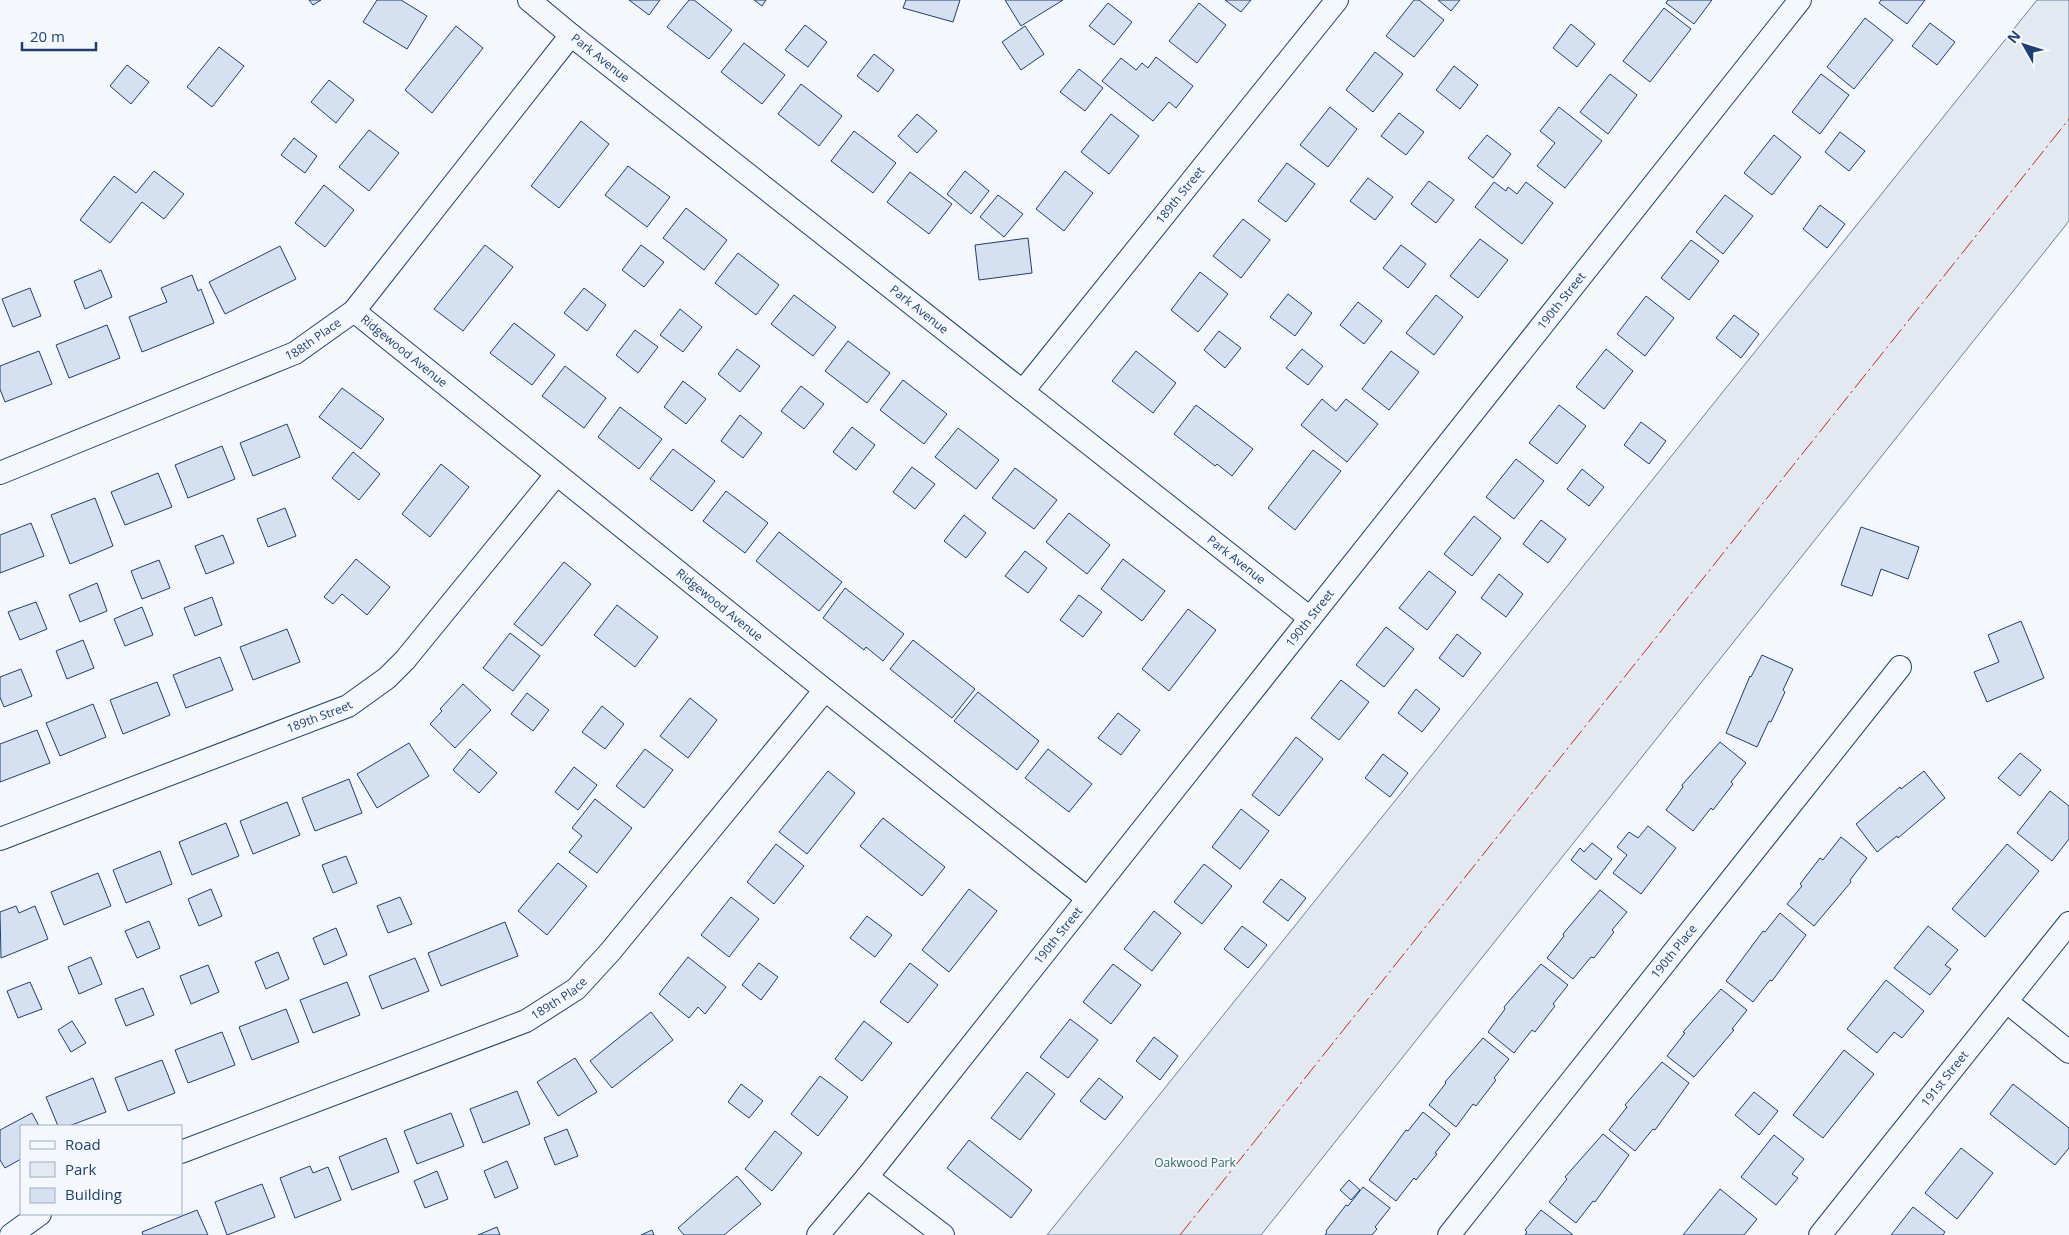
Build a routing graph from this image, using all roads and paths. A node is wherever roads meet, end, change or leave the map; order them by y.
1 (529, 0) edge
2 (1337, 0) edge
3 (1800, 0) edge
4 (570, 35) junction
5 (354, 311) junction
6 (1023, 391) junction
7 (0, 473) edge
8 (556, 475) junction
9 (1310, 618) junction
10 (1900, 666) dead end
11 (825, 690) junction
12 (0, 839) edge
13 (1087, 898) junction
14 (2069, 923) edge
15 (2007, 1002) junction
16 (2069, 1052) edge
17 (182, 1152) edge
18 (867, 1177) junction
19 (39, 1215) edge
20 (11, 1235) edge
21 (818, 1235) edge
22 (943, 1235) edge
23 (1449, 1235) edge
24 (1820, 1235) edge

1 - 4 street, Park Avenue
2 - 6 street, 189th Street
3 - 9 street, 190th Street
4 - 5 street, 188th Place
4 - 6 street, Park Avenue
5 - 7 street, 188th Place
5 - 8 street, Ridgewood Avenue
6 - 9 street, Park Avenue
8 - 11 street, Ridgewood Avenue
8 - 12 street, 189th Street
9 - 13 street, 190th Street
10 - 23 street, 190th Place
11 - 13 street, Ridgewood Avenue
11 - 17 street, 189th Place
13 - 18 street, 190th Street
14 - 15 street, 191st Street
15 - 16 street
15 - 24 street, 191st Street
18 - 21 street, 190th Street
18 - 22 street
19 - 20 street

